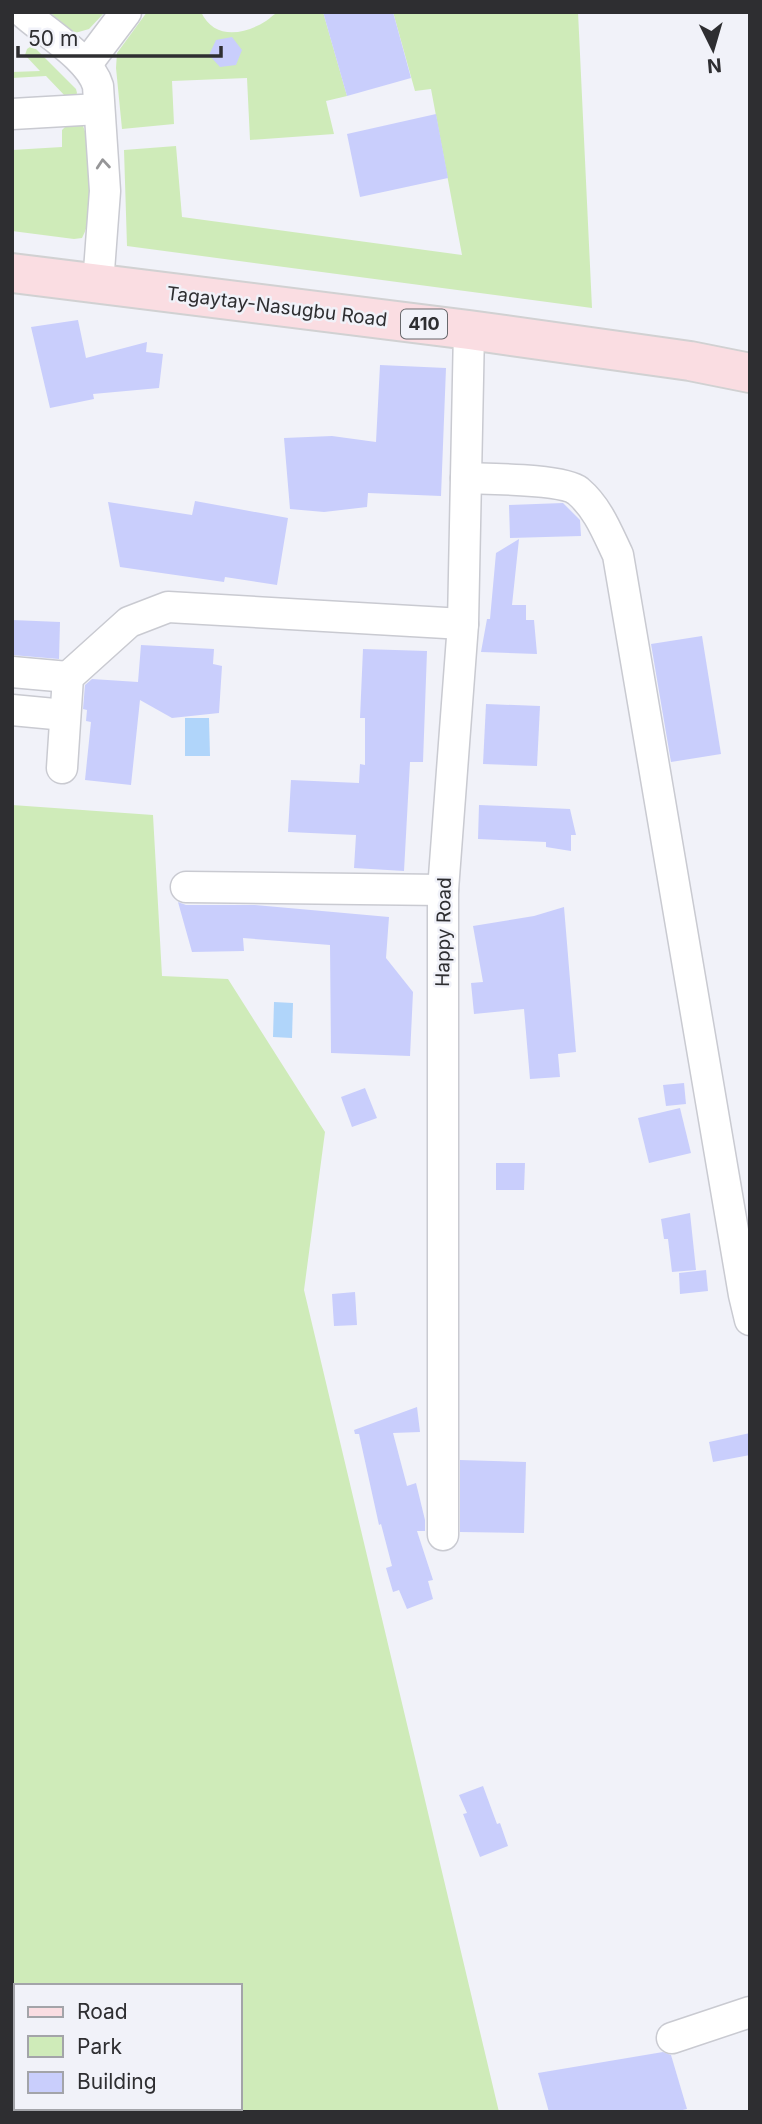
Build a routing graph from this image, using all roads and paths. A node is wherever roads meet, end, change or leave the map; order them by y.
1 (23, 12) edge
2 (126, 12) edge
3 (46, 32) junction
4 (12, 34) edge
5 (86, 65) junction
6 (99, 108) junction
7 (12, 114) edge
8 (12, 273) edge
9 (98, 284) junction
10 (469, 330) junction
11 (750, 373) edge
12 (466, 478) junction
13 (463, 624) junction
14 (12, 672) edge
15 (68, 677) junction
16 (12, 710) edge
17 (65, 715) junction
18 (62, 768) dead end
19 (186, 887) dead end
20 (443, 890) junction
21 (737, 1185) edge
22 (750, 1320) edge
23 (443, 1535) dead end
24 (750, 2012) edge
25 (672, 2038) dead end

1 - 3 street
2 - 5 street
3 - 4 street
3 - 5 street
5 - 6 street
6 - 7 street
9 -> 6 street
8 - 9 main road, Tagaytay-Nasugbu Road / 410
9 - 10 main road, Tagaytay-Nasugbu Road / 410
10 - 11 main road, Tagaytay-Nasugbu Road / 410
10 - 12 street, Happy Road
12 - 13 street, Happy Road
12 - 21 street
13 - 15 street
13 - 20 street, Happy Road
14 - 15 street
15 - 17 street
16 - 17 street
17 - 18 street
19 - 20 street
20 - 23 street, Happy Road
21 - 22 street
24 - 25 street

